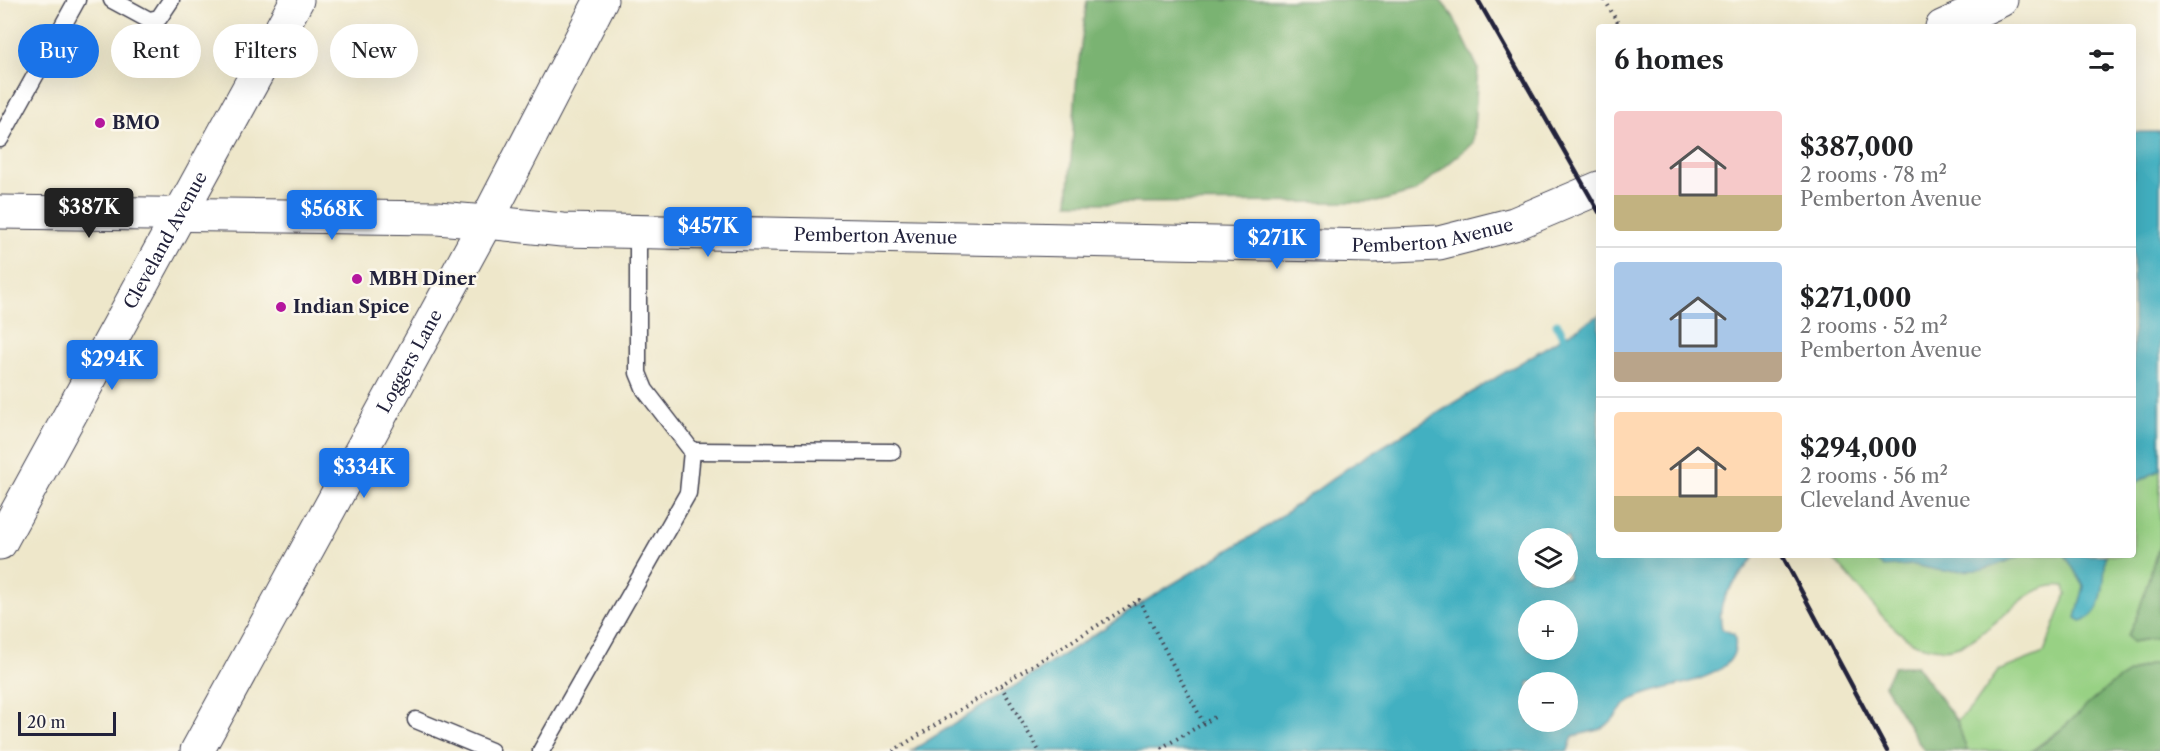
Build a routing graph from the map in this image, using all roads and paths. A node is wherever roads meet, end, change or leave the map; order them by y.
1 (77, 0) edge
2 (112, 0) edge
3 (171, 0) edge
4 (297, 0) edge
5 (601, 0) edge
6 (1605, 0) edge
7 (2001, 0) edge
8 (1618, 24) edge
9 (1949, 24) edge
10 (0, 139) edge
11 (1596, 189) edge
12 (0, 212) edge
13 (180, 215) junction
14 (486, 222) junction
15 (638, 231) junction
16 (692, 451) junction
17 (892, 452) dead end
18 (0, 543) edge
19 (1001, 686) junction
20 (1218, 715) dead end
21 (416, 720) dead end
22 (1203, 722) junction
23 (1161, 748) dead end
24 (197, 751) edge
25 (491, 751) edge
26 (541, 751) edge
27 (893, 751) edge
28 (1039, 751) edge

1 - 10 lane
2 - 3 lane
4 - 13 street, Cleveland Avenue
5 - 14 street, Loggers Lane
6 - 8 path
7 - 9 street
11 - 15 street, Pemberton Avenue
12 - 13 street, Pemberton Avenue
13 - 14 street, Pemberton Avenue
13 - 18 street, Cleveland Avenue
14 - 15 street, Pemberton Avenue
14 - 24 street, Loggers Lane
15 - 16 lane
16 - 17 lane
16 - 26 lane
19 - 22 path
19 - 27 path
19 - 28 path
20 - 22 path
21 - 25 lane
22 - 23 path

